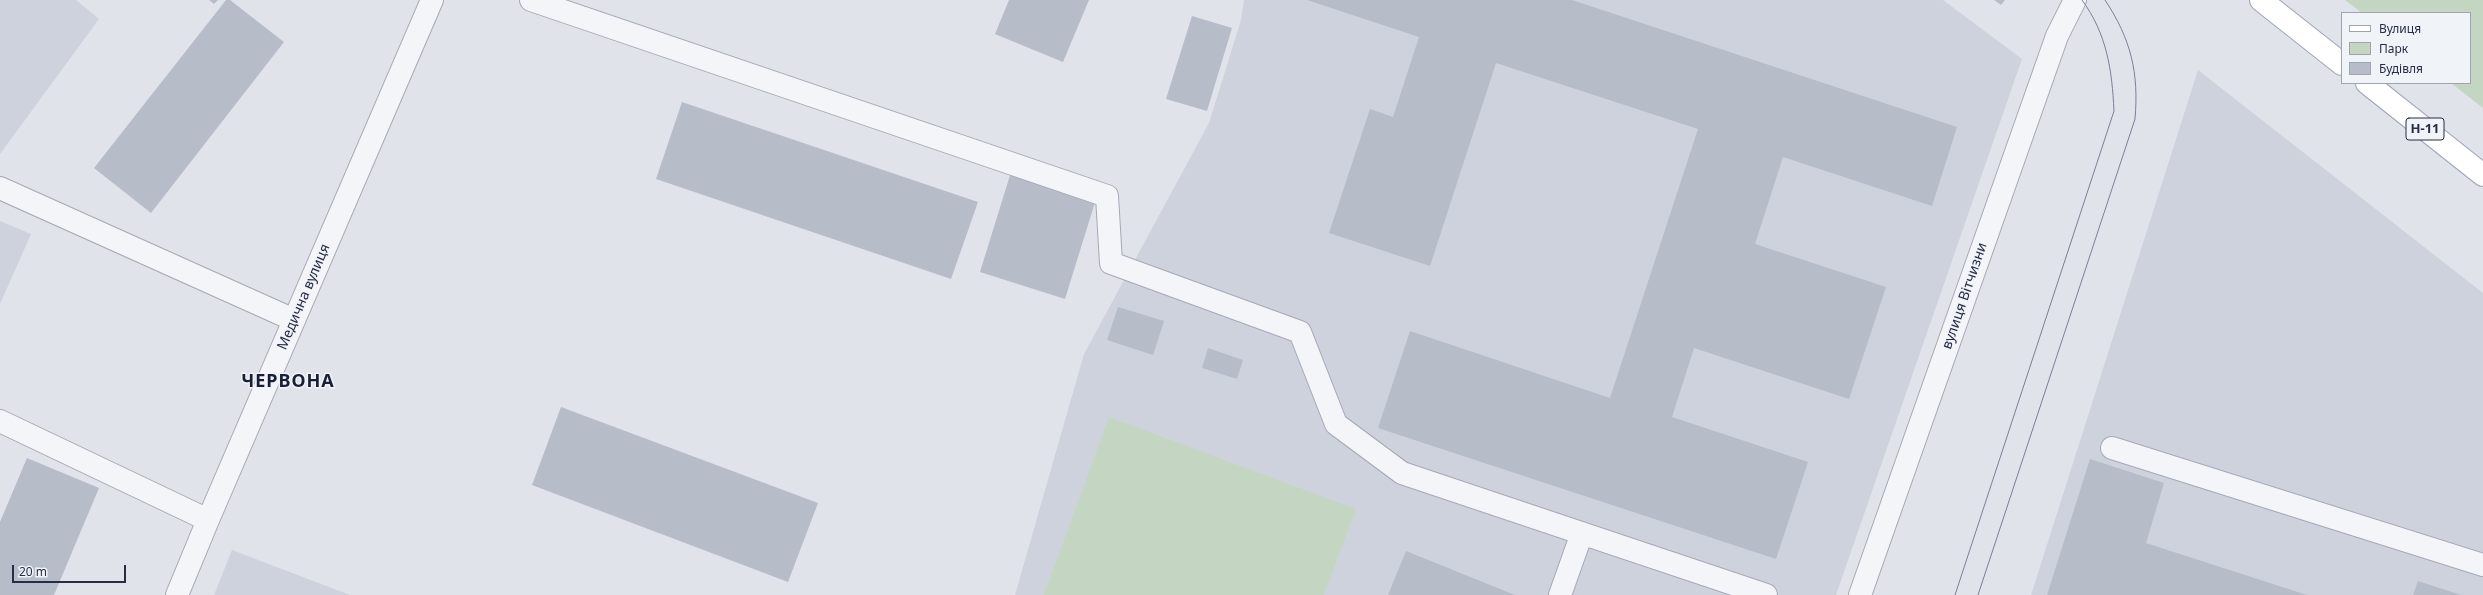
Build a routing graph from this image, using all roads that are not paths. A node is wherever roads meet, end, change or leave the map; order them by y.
1 (432, 0) edge
2 (531, 0) edge
3 (2076, 0) edge
4 (2261, 0) edge
5 (2341, 63) edge
6 (2368, 84) edge
7 (2483, 175) edge
8 (0, 188) edge
9 (294, 320) junction
10 (0, 421) edge
11 (2112, 448) dead end
12 (208, 520) junction
13 (1582, 533) junction
14 (2483, 566) edge
15 (177, 595) edge
16 (1560, 595) edge
17 (1766, 595) edge
18 (1860, 595) edge

1 - 9 street, Медична вулиця
2 - 13 street
3 - 18 street, вулиця Вітчизни
4 - 5 main road
6 - 7 main road, Н-11
8 - 9 street
9 - 12 street, Медична вулиця
10 - 12 street
11 - 14 street
12 - 15 street, Медична вулиця
13 - 16 street
13 - 17 street

